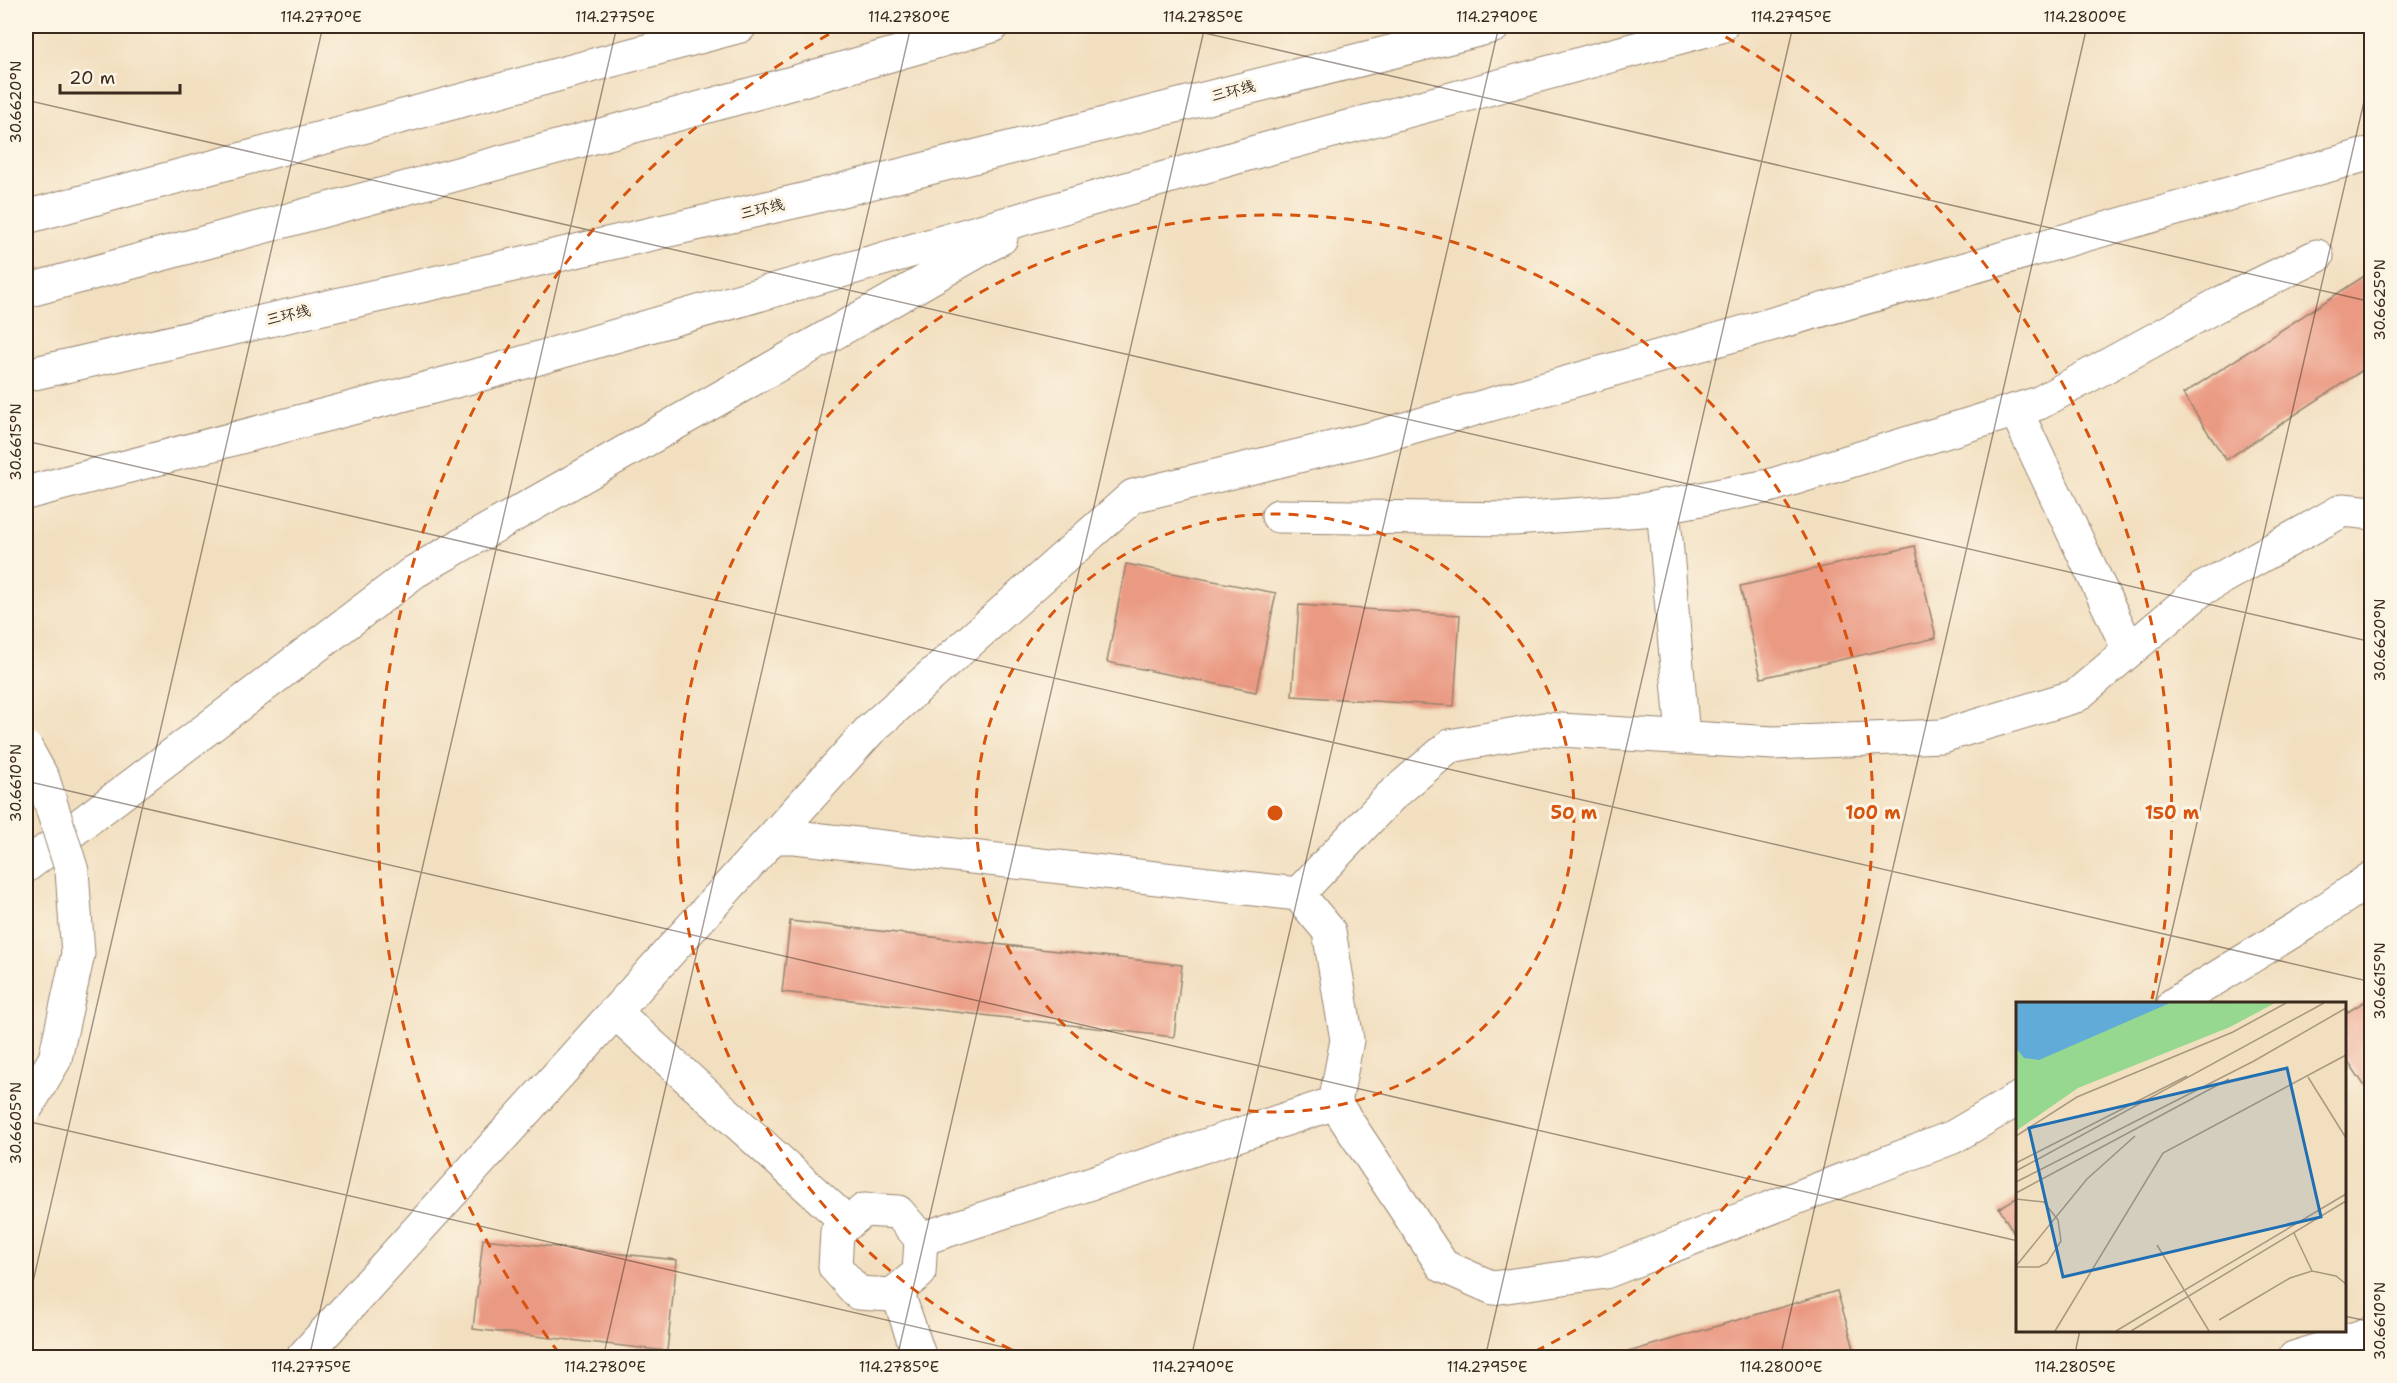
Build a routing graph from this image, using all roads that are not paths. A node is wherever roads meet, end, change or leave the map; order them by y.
1 (740, 26) edge
2 (992, 26) edge
3 (1494, 26) edge
4 (1721, 26) edge
5 (2372, 153) edge
6 (1048, 211) junction
7 (26, 217) edge
8 (2317, 256) dead end
9 (26, 291) edge
10 (26, 375) edge
11 (2016, 411) junction
12 (26, 493) edge
13 (1663, 506) junction
14 (2372, 513) edge
15 (1278, 516) dead end
16 (2129, 650) junction
17 (1683, 737) junction
18 (26, 748) edge
19 (774, 837) junction
20 (26, 866) edge
21 (2372, 878) edge
22 (1298, 894) junction
23 (2177, 1002) edge
24 (615, 1012) junction
25 (2016, 1099) edge
26 (1335, 1104) junction
27 (26, 1108) edge
28 (849, 1222) junction
29 (921, 1239) junction
30 (897, 1291) junction
31 (2372, 1333) edge
32 (302, 1358) edge
33 (920, 1358) edge
34 (2294, 1358) edge

1 - 7 main road
2 - 9 main road
3 - 10 main road, 三环线
4 - 6 main road
5 - 19 main road
6 - 12 main road
6 - 20 main road
8 - 11 main road
11 - 13 main road
11 - 16 main road
13 - 15 main road
13 - 17 main road
14 - 16 main road
16 - 17 main road
17 - 22 main road
18 - 27 main road, bridge
19 - 22 main road
19 - 24 main road
21 - 23 main road
22 - 26 main road
24 - 28 main road
24 - 32 main road
25 - 26 main road
26 - 29 main road
28 - 29 main road
28 - 30 main road
29 - 30 main road
30 - 33 main road
31 - 34 main road

